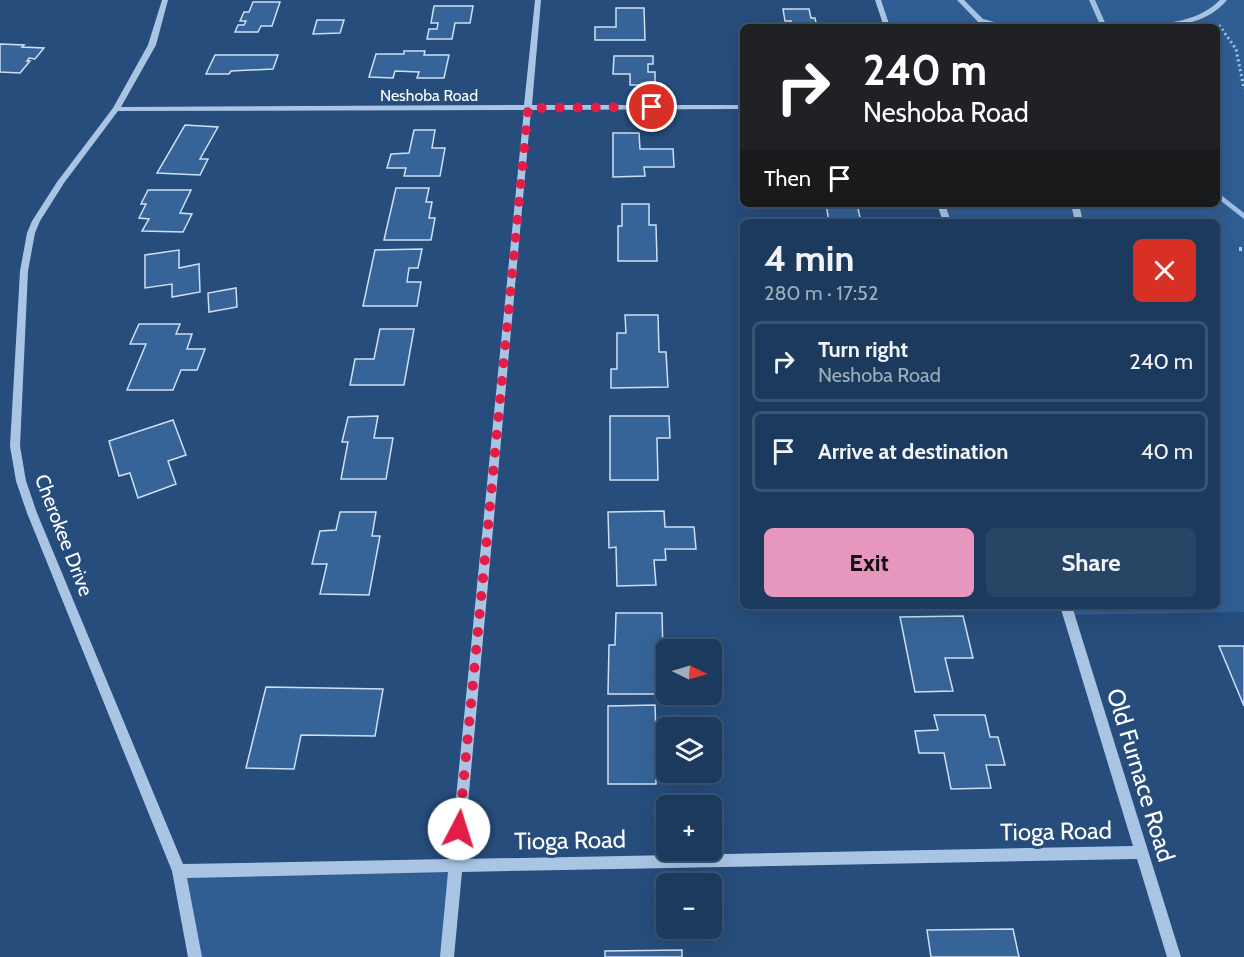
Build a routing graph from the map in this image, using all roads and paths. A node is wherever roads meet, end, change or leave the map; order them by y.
1 (165, 0) edge
2 (538, 0) edge
3 (878, 0) edge
4 (960, 0) edge
5 (1224, 0) edge
6 (1208, 14) junction
7 (981, 21) junction
8 (886, 24) edge
9 (984, 24) edge
10 (996, 24) edge
11 (1167, 24) edge
12 (1217, 24) edge
13 (1220, 27) edge
14 (1244, 89) edge
15 (740, 107) edge
16 (528, 108) junction
17 (116, 109) junction
18 (1067, 609) edge
19 (1142, 852) junction
20 (456, 865) junction
21 (179, 870) junction
22 (195, 957) edge
23 (447, 957) edge
24 (1174, 957) edge

1 - 17 street, Cherokee Drive
2 - 16 street
3 - 8 street
4 - 7 street
5 - 6 street
6 - 11 street
6 - 12 path
7 - 9 street
7 - 10 street
13 - 14 path
15 - 16 street, Neshoba Road
16 - 17 street, Neshoba Road
16 - 20 street
17 - 21 street, Cherokee Drive
18 - 19 street, Old Furnace Road
19 - 20 street, Tioga Road
19 - 24 street, Old Furnace Road
20 - 21 street, Tioga Road
20 - 23 street
21 - 22 street, Cherokee Drive

